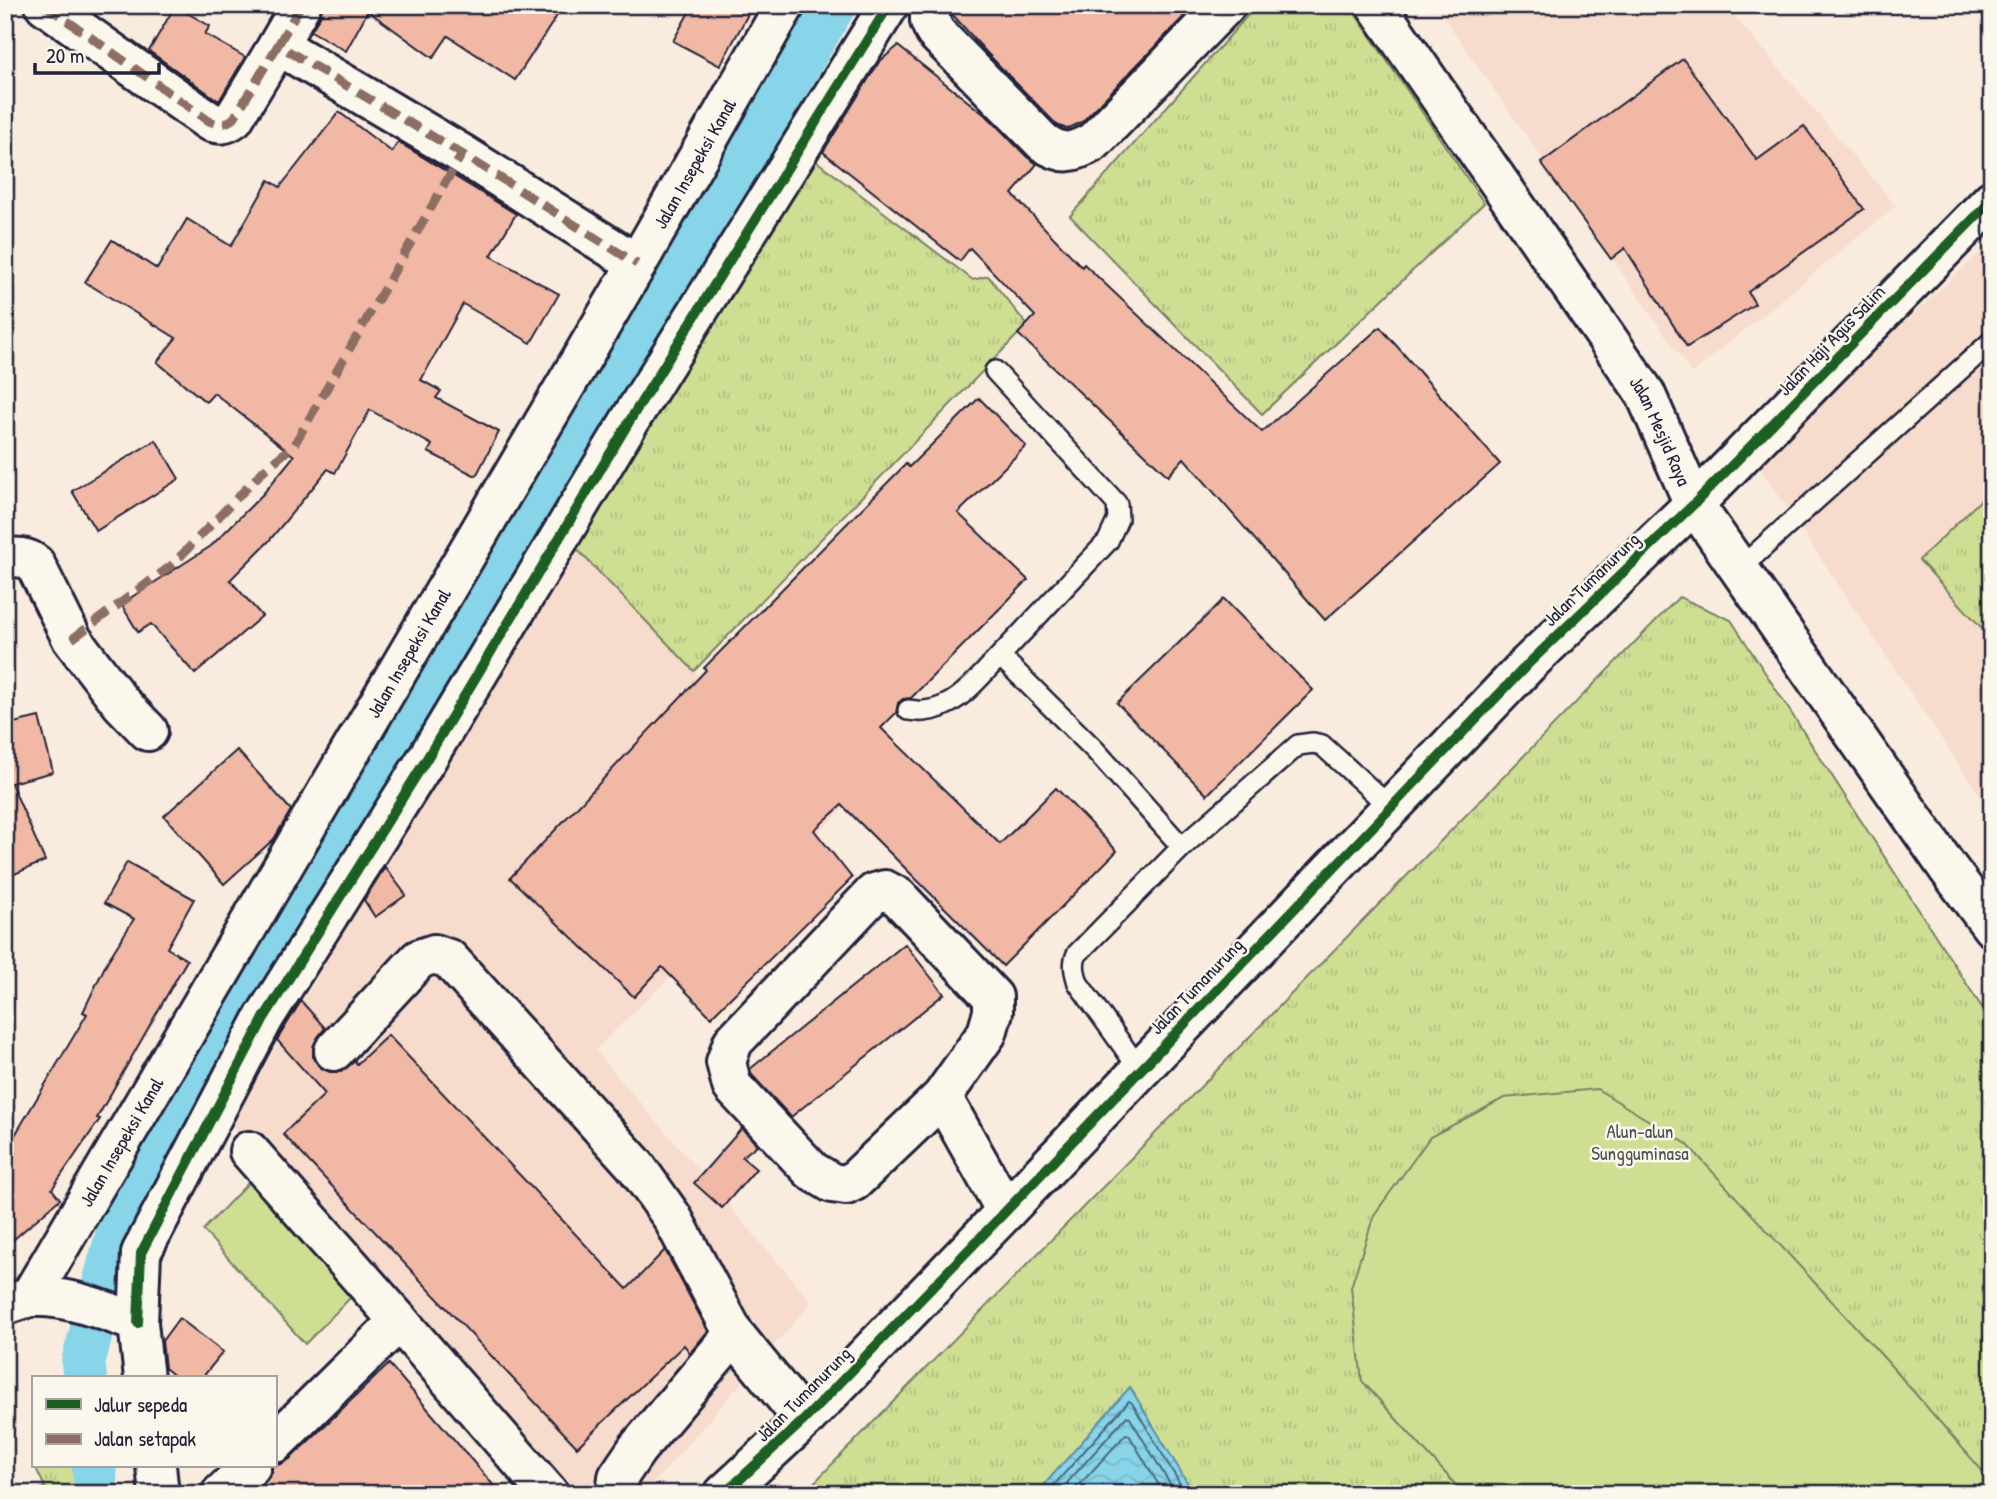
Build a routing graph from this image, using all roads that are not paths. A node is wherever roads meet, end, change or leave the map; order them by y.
1 (45, 5) edge
2 (301, 5) edge
3 (785, 5) edge
4 (889, 5) edge
5 (930, 5) edge
6 (1226, 5) edge
7 (1376, 5) edge
8 (278, 46) junction
9 (1992, 200) edge
10 (637, 264) junction
11 (1992, 341) edge
12 (995, 371) dead end
13 (1694, 504) junction
14 (5, 559) edge
15 (1740, 569) junction
16 (1000, 656) junction
17 (908, 710) dead end
18 (148, 731) dead end
19 (1391, 807) junction
20 (1182, 847) junction
21 (1992, 927) edge
22 (334, 1051) dead end
23 (1140, 1070) junction
24 (942, 1097) junction
25 (249, 1152) dead end
26 (1006, 1212) junction
27 (32, 1300) edge
28 (128, 1319) junction
29 (399, 1321) junction
30 (734, 1334) junction
31 (143, 1376) edge
32 (804, 1420) junction
33 (276, 1442) edge
34 (156, 1468) edge
35 (249, 1468) edge
36 (538, 1490) edge
37 (159, 1494) edge
38 (221, 1494) edge
39 (616, 1494) edge
40 (724, 1494) edge

1 - 8 street
2 - 8 street
3 - 10 street, Jalan Insepeksi Kanal
4 - 28 street
5 - 6 street
7 - 13 street, Jalan Mesjid Raya
8 - 10 street
9 - 13 street, Jalan Haji Agus Salim
10 - 27 street, Jalan Insepeksi Kanal
11 - 15 lane
12 - 16 lane
13 - 15 street, Jalan Mesjid Raya
13 - 19 street, Jalan Tumanurung
14 - 18 street
15 - 21 street, Jalan Mesjid Raya
16 - 17 lane
16 - 20 lane
19 - 20 lane
19 - 23 street, Jalan Tumanurung
20 - 23 lane
22 - 30 street
23 - 26 street, Jalan Tumanurung
24 - 24 street
24 - 26 street
25 - 29 street
26 - 32 street, Jalan Tumanurung
27 - 28 street
28 - 31 street
29 - 33 street
29 - 36 street
30 - 32 street
30 - 39 street
32 - 40 street, Jalan Tumanurung
34 - 37 street
35 - 38 street

